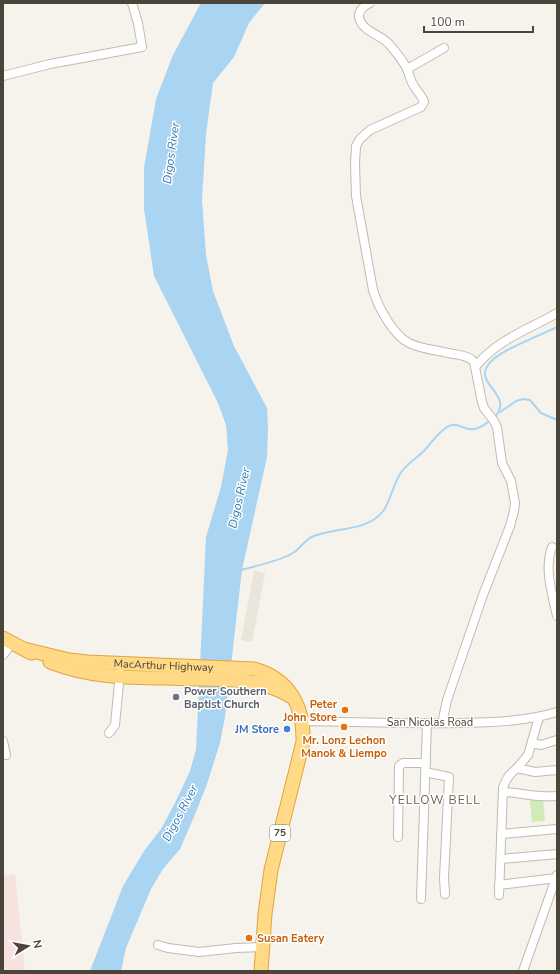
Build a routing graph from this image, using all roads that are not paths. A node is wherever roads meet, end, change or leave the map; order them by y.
1 (132, 3) edge
2 (370, 3) edge
3 (444, 48) dead end
4 (407, 69) junction
5 (3, 76) edge
6 (557, 313) edge
7 (476, 366) junction
8 (552, 547) dead end
9 (557, 616) edge
10 (8, 640) edge
11 (24, 649) junction
12 (3, 655) edge
13 (121, 664) junction
14 (189, 672) junction
15 (120, 678) junction
16 (557, 712) edge
17 (539, 717) junction
18 (302, 721) junction
19 (427, 723) junction
20 (442, 723) junction
21 (109, 733) dead end
22 (557, 740) edge
23 (3, 741) edge
24 (532, 743) junction
25 (6, 755) dead end
26 (426, 763) junction
27 (518, 768) junction
28 (557, 770) edge
29 (426, 772) junction
30 (504, 792) junction
31 (557, 796) edge
32 (557, 829) edge
33 (501, 834) junction
34 (398, 837) dead end
35 (557, 854) edge
36 (501, 859) junction
37 (556, 876) edge
38 (499, 885) junction
39 (445, 894) dead end
40 (499, 895) dead end
41 (421, 899) dead end
42 (158, 945) dead end
43 (262, 947) junction
44 (260, 971) edge
45 (523, 971) edge

1 - 5 street
2 - 4 street
3 - 4 street
4 - 7 street
6 - 7 street
7 - 20 street
8 - 9 street
10 - 11 highway, MacArthur Highway / 75
10 - 12 street
11 - 13 highway, MacArthur Highway / 75
11 - 15 highway, MacArthur Highway / 75
13 - 14 highway, MacArthur Highway / 75
13 - 15 street
14 - 15 highway, MacArthur Highway / 75
14 - 18 highway, MacArthur Highway / 75
15 - 21 street
16 - 17 street, San Nicolas Road
17 - 20 street, San Nicolas Road
17 - 24 street
18 - 19 street, San Nicolas Road
18 - 43 highway, MacArthur Highway / 75
19 - 20 street, San Nicolas Road
19 - 26 street
22 - 24 street
23 - 25 street
24 - 27 street
26 - 29 street
26 - 34 street
27 - 28 street
27 - 30 street
29 - 39 street
29 - 41 street
30 - 31 street
30 - 33 street
32 - 33 street
33 - 36 street
35 - 36 street
36 - 38 street
37 - 38 street
37 - 45 street
38 - 40 street
42 - 43 street
43 - 44 highway, MacArthur Highway / 75

